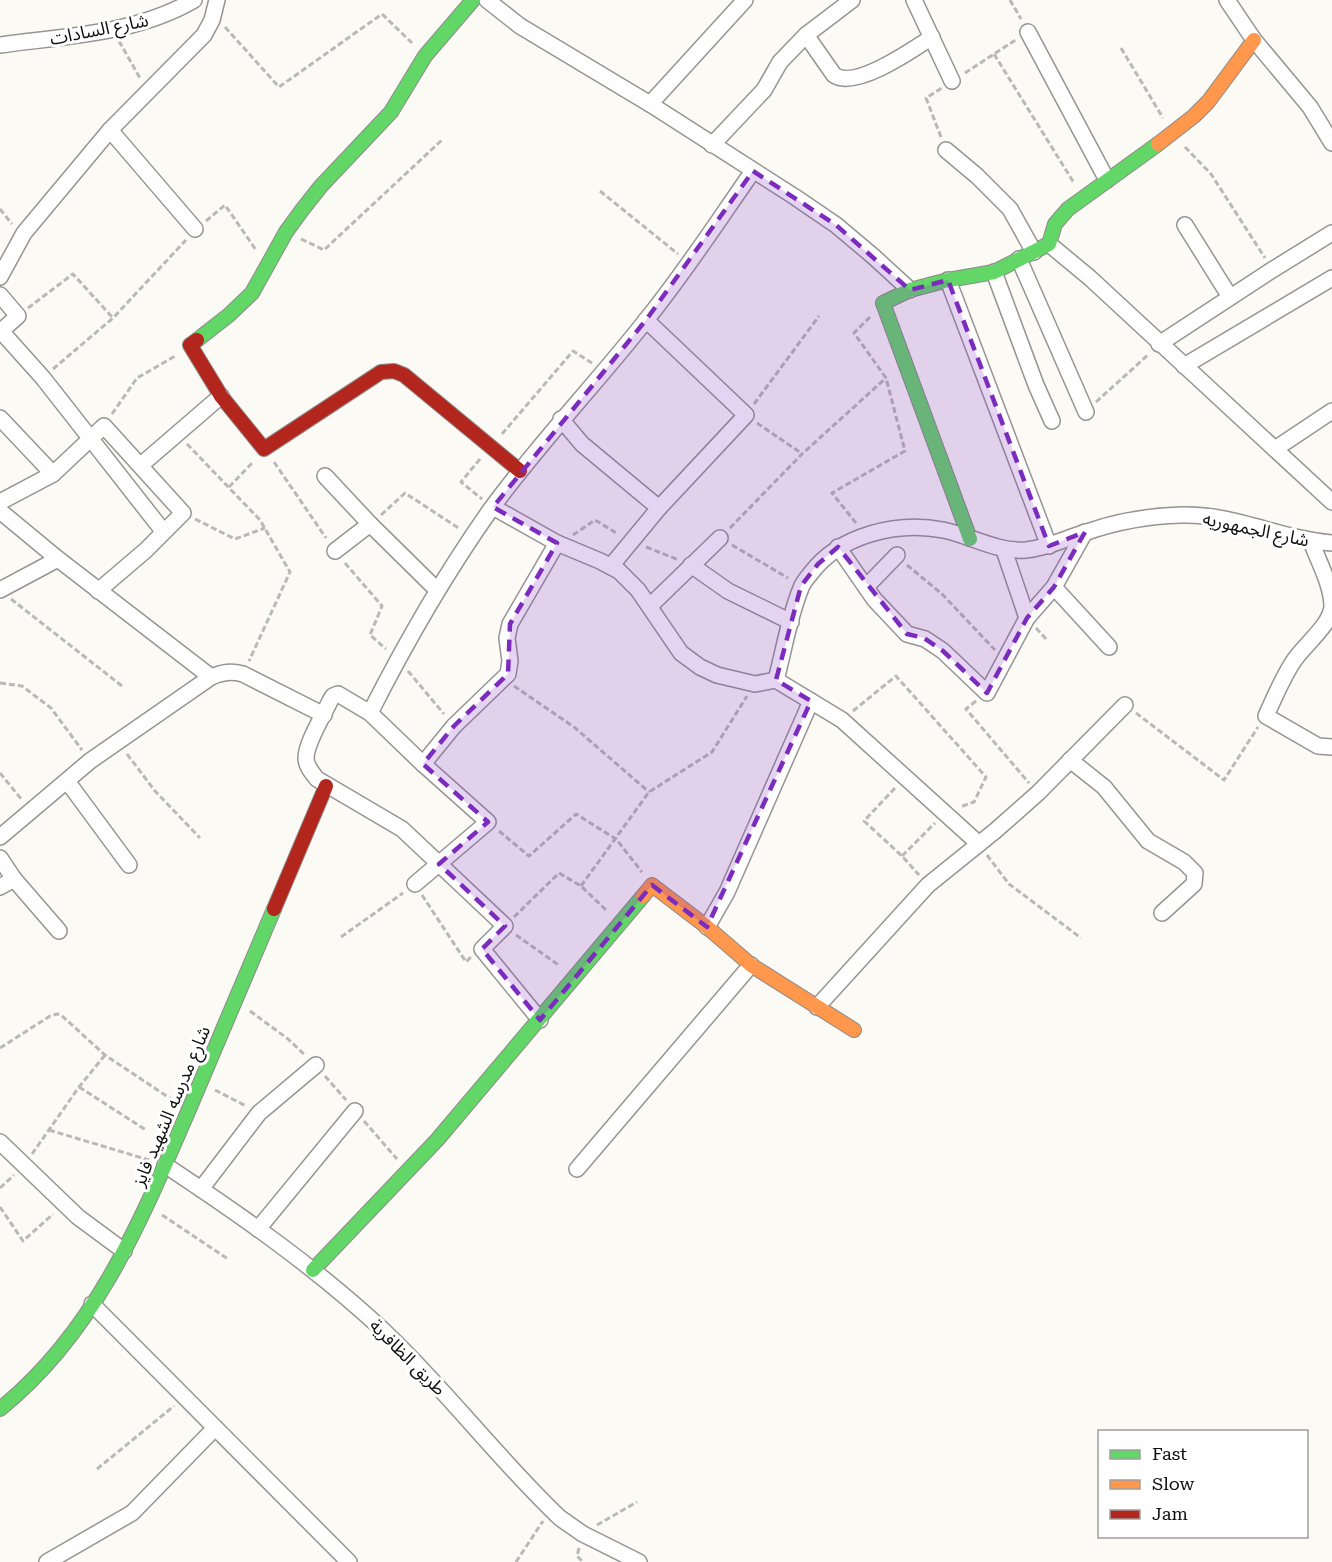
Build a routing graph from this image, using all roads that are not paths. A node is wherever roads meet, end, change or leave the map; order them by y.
1 (194, 0) edge
2 (473, 0) edge
3 (487, 0) edge
4 (745, 0) edge
5 (852, 0) edge
6 (914, 0) edge
7 (1227, 0) edge
8 (215, 6) edge
9 (1028, 32) road end
10 (806, 35) junction
11 (932, 37) junction
12 (1254, 40) junction
13 (0, 45) edge
14 (952, 81) road end
15 (650, 104) junction
16 (110, 130) junction
17 (1332, 143) edge
18 (712, 145) junction
19 (946, 150) road end
20 (753, 171) junction
21 (1107, 180) junction
22 (1185, 225) dead end
23 (195, 230) road end
24 (1332, 233) edge
25 (1049, 244) junction
26 (1034, 252) junction
27 (1020, 260) junction
28 (994, 272) junction
29 (0, 277) edge
30 (1332, 278) edge
31 (948, 280) junction
32 (910, 290) junction
33 (0, 296) edge
34 (1230, 297) junction
35 (646, 321) junction
36 (1, 332) edge
37 (1159, 344) junction
38 (1184, 366) junction
39 (221, 396) junction
40 (1332, 411) edge
41 (1086, 412) road end
42 (0, 418) edge
43 (561, 419) junction
44 (1052, 421) dead end
45 (91, 440) junction
46 (1275, 449) junction
47 (141, 465) junction
48 (520, 471) junction
49 (53, 474) junction
50 (325, 476) dead end
51 (1330, 497) edge
52 (0, 502) edge
53 (493, 507) junction
54 (659, 508) junction
55 (0, 511) edge
56 (370, 525) junction
57 (163, 531) junction
58 (1085, 532) junction
59 (720, 538) road end
60 (970, 539) junction
61 (1311, 541) junction
62 (557, 543) junction
63 (1332, 543) edge
64 (1049, 546) junction
65 (838, 547) junction
66 (1004, 550) junction
67 (335, 551) road end
68 (897, 555) road end
69 (58, 559) junction
70 (691, 565) junction
71 (611, 567) junction
72 (866, 586) junction
73 (1054, 587) junction
74 (437, 590) junction
75 (98, 591) junction
76 (5, 594) edge
77 (650, 606) junction
78 (1027, 618) junction
79 (791, 622) junction
80 (1108, 647) dead end
81 (212, 677) junction
82 (776, 680) junction
83 (811, 701) junction
84 (1125, 705) road end
85 (370, 713) junction
86 (324, 715) junction
87 (1332, 747) edge
88 (1070, 760) junction
89 (423, 764) junction
90 (67, 781) junction
91 (326, 786) junction
92 (0, 837) edge
93 (979, 844) junction
94 (0, 858) edge
95 (439, 864) junction
96 (129, 865) dead end
97 (14, 879) junction
98 (415, 884) road end
99 (0, 887) edge
100 (1162, 913) dead end
101 (707, 927) junction
102 (59, 931) dead end
103 (750, 964) junction
104 (817, 1006) junction
105 (540, 1020) junction
106 (854, 1030) dead end
107 (316, 1065) road end
108 (355, 1111) road end
109 (0, 1142) edge
110 (165, 1165) junction
111 (577, 1169) dead end
112 (201, 1189) junction
113 (258, 1229) junction
114 (124, 1251) junction
115 (313, 1270) junction
116 (92, 1304) junction
117 (0, 1409) edge
118 (215, 1428) junction
119 (47, 1562) edge
120 (349, 1562) edge
121 (639, 1562) edge

1 - 13 street, شارع السادات
2 - 39 street
3 - 15 street
4 - 15 street
5 - 10 street
6 - 11 street
7 - 12 street
8 - 16 street
9 - 21 street
10 - 11 street
10 - 18 street
11 - 14 street
12 - 17 street
12 - 21 street
15 - 18 street
16 - 23 street
16 - 29 street
18 - 20 street
19 - 26 street
20 - 32 street
20 - 35 street
21 - 25 street
22 - 34 street
24 - 34 street
25 - 26 street
25 - 37 street
26 - 27 street
27 - 28 street
27 - 41 street
28 - 31 street
28 - 44 street
30 - 38 street
31 - 32 street
31 - 64 street
32 - 60 street
33 - 36 street
34 - 37 street
35 - 43 street
35 - 54 street
36 - 45 street
37 - 38 street
38 - 46 street
39 - 47 street
39 - 48 street
40 - 46 street
42 - 49 street
43 - 48 street
43 - 54 street
45 - 47 street
45 - 49 street
45 - 57 street
46 - 51 street
47 - 57 street
48 - 53 street
49 - 52 street
50 - 56 street
53 - 62 street
53 - 74 street
54 - 71 street
55 - 69 street
56 - 67 street
56 - 74 street
57 - 75 street
58 - 61 street, شارع الجمهوريه
58 - 64 street, شارع الجمهوريه
58 - 73 street
59 - 70 street
60 - 65 street, شارع الجمهوريه
60 - 66 street, شارع الجمهوريه
61 - 63 street, شارع الجمهوريه
61 - 87 street
62 - 71 street
62 - 89 street
64 - 66 street, شارع الجمهوريه
65 - 72 street
65 - 79 street, شارع الجمهوريه
66 - 78 street
68 - 72 street
69 - 75 street
69 - 76 street
70 - 77 street
70 - 79 street
71 - 77 street
72 - 78 street
73 - 78 street
73 - 80 street
74 - 85 street
75 - 81 street
77 - 82 street
79 - 82 street, شارع الجمهوريه
81 - 86 street
81 - 90 street
82 - 83 street
83 - 93 street
83 - 101 street
84 - 88 street
85 - 86 street
85 - 89 street
86 - 91 street
88 - 93 street
88 - 100 street
89 - 95 street
90 - 92 street
90 - 96 street
91 - 95 street
91 - 110 street, شارع مدرسه الشهيد فايز
93 - 104 street
94 - 97 street
95 - 98 street
95 - 105 street
97 - 99 street
97 - 102 street
101 - 103 street
101 - 105 street
103 - 104 street
103 - 111 street
104 - 106 street
105 - 115 street
107 - 112 street
108 - 113 street
109 - 114 street
110 - 112 street, طريق الظافرية
110 - 114 street, شارع مدرسه الشهيد فايز
112 - 113 street, طريق الظافرية
113 - 115 street, طريق الظافرية
114 - 116 street, شارع مدرسه الشهيد فايز
115 - 121 street, طريق الظافرية
116 - 117 street, شارع مدرسه الشهيد فايز
116 - 118 street
118 - 119 street
118 - 120 street

